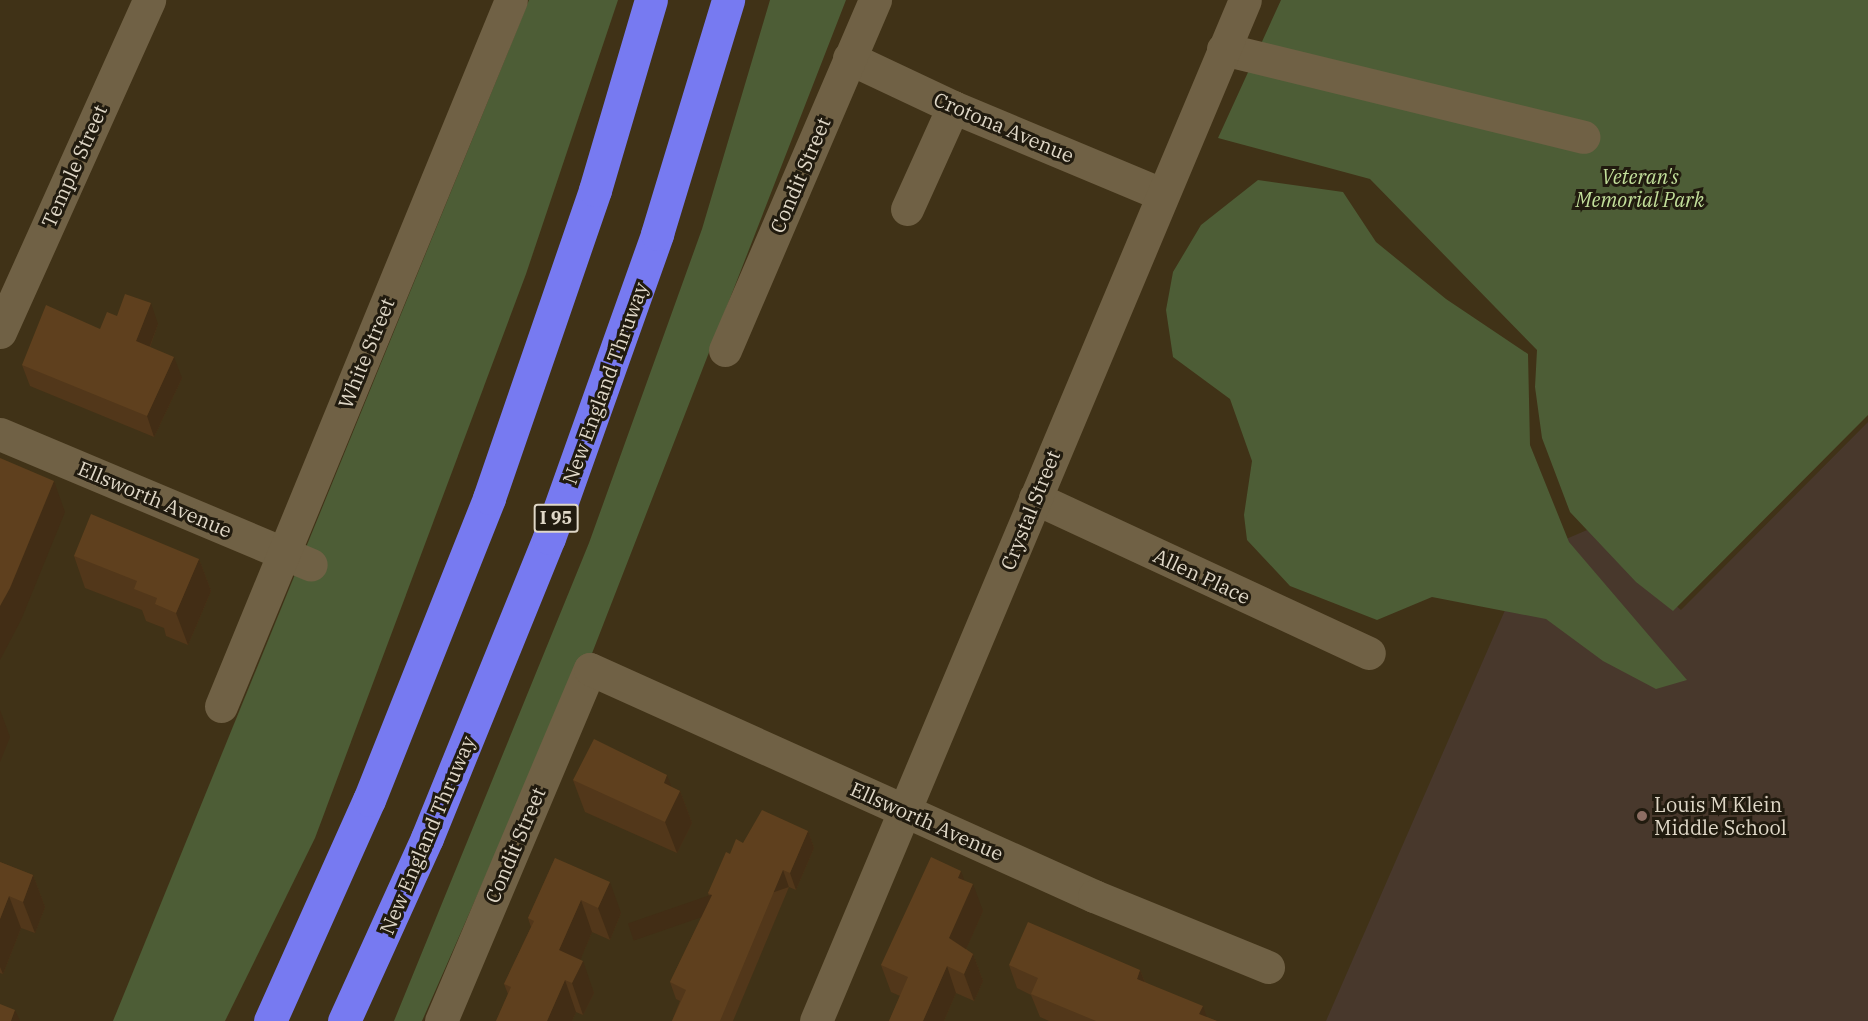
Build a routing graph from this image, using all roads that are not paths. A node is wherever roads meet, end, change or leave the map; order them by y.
1 (148, 0) edge
2 (511, 0) edge
3 (651, 0) edge
4 (728, 0) edge
5 (875, 0) edge
6 (1245, 0) edge
7 (1223, 49) junction
8 (849, 58) junction
9 (953, 107) junction
10 (1583, 137) dead end
11 (1161, 194) junction
12 (907, 209) dead end
13 (0, 332) edge
14 (725, 350) dead end
15 (0, 434) edge
16 (1035, 498) junction
17 (297, 559) junction
18 (1370, 654) dead end
19 (590, 669) joint
20 (221, 706) dead end
21 (905, 811) junction
22 (1268, 967) dead end
23 (270, 1021) edge
24 (344, 1021) edge
25 (441, 1021) edge
26 (816, 1021) edge

1 - 13 street, Temple Street
2 - 17 street, White Street
3 - 23 highway
4 - 24 highway, New England Thruway / I 95
5 - 8 street, Condit Street
6 - 7 street, Crystal Street
7 - 10 street
7 - 11 street, Crystal Street
8 - 9 street, Crotona Avenue
8 - 14 street, Condit Street
9 - 11 street, Crotona Avenue
9 - 12 street
11 - 16 street, Crystal Street
15 - 17 street, Ellsworth Avenue
16 - 18 street, Allen Place
16 - 21 street, Crystal Street
17 - 20 street, White Street
19 - 21 street, Ellsworth Avenue
19 - 25 street, Condit Street
21 - 22 street, Ellsworth Avenue
21 - 26 street, Crystal Street

